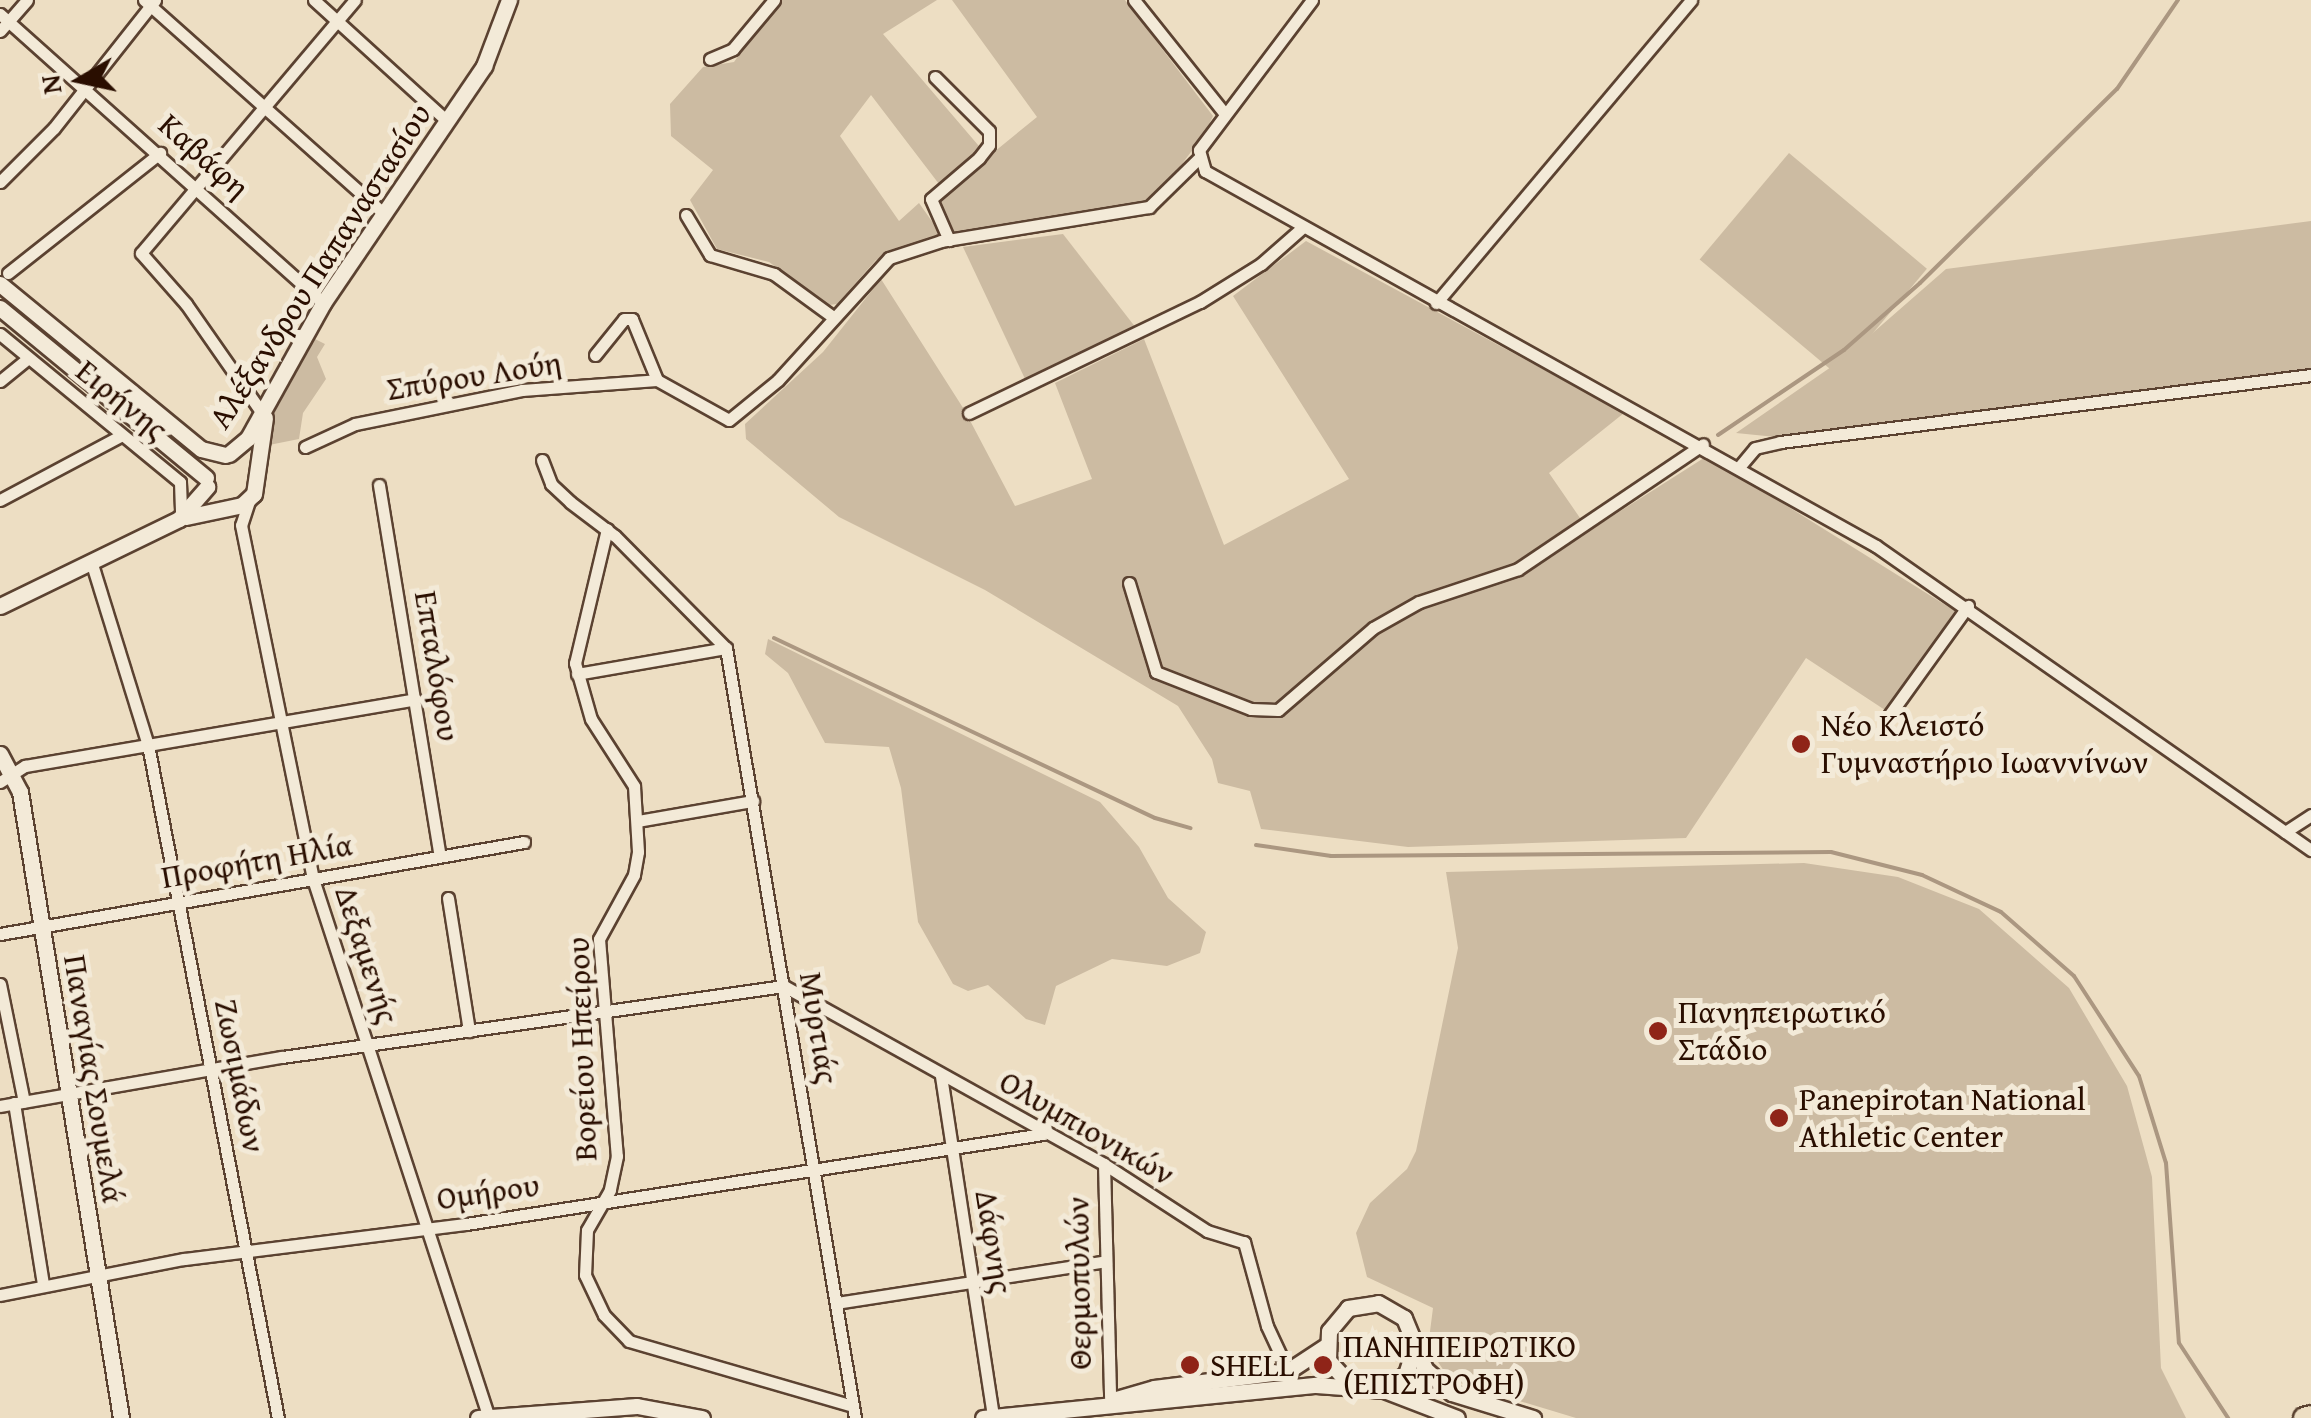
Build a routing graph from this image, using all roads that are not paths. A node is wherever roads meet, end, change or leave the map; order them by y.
1 (26, 0) edge
2 (314, 0) edge
3 (356, 0) edge
4 (509, 0) edge
5 (774, 0) edge
6 (1134, 0) edge
7 (1312, 0) edge
8 (1691, 0) edge
9 (150, 2) edge
10 (338, 21) junction
11 (3, 22) edge
12 (710, 60) dead end
13 (935, 77) dead end
14 (87, 88) junction
15 (265, 107) junction
16 (1225, 114) junction
17 (446, 120) junction
18 (160, 154) junction
19 (1198, 159) junction
20 (0, 162) edge
21 (5, 178) edge
22 (196, 185) junction
23 (382, 212) junction
24 (686, 215) dead end
25 (1302, 228) junction
26 (949, 240) junction
27 (4, 279) edge
28 (323, 302) junction
29 (1436, 303) junction
30 (0, 308) edge
31 (834, 317) junction
32 (0, 334) edge
33 (595, 355) dead end
34 (28, 358) junction
35 (2311, 374) edge
36 (657, 380) junction
37 (0, 381) edge
38 (265, 407) junction
39 (969, 413) dead end
40 (122, 436) junction
41 (1703, 444) junction
42 (305, 447) dead end
43 (227, 455) junction
44 (542, 460) dead end
45 (1740, 466) junction
46 (256, 470) junction
47 (206, 483) junction
48 (379, 485) dead end
49 (0, 500) edge
50 (249, 500) junction
51 (224, 506) junction
52 (179, 519) junction
53 (607, 529) junction
54 (91, 561) junction
55 (1129, 583) dead end
56 (0, 606) edge
57 (1968, 606) junction
58 (726, 648) junction
59 (577, 674) junction
60 (415, 699) junction
61 (280, 722) junction
62 (1885, 722) dead end
63 (148, 745) junction
64 (0, 754) edge
65 (6, 777) edge
66 (753, 801) junction
67 (2311, 814) edge
68 (638, 821) junction
69 (2285, 832) junction
70 (524, 842) dead end
71 (2311, 850) edge
72 (440, 856) junction
73 (313, 879) junction
74 (448, 898) dead end
75 (178, 903) junction
76 (41, 927) junction
77 (0, 934) edge
78 (0, 984) edge
79 (784, 986) junction
80 (606, 1012) junction
81 (469, 1031) junction
82 (367, 1045) junction
83 (210, 1070) junction
84 (941, 1076) junction
85 (68, 1095) junction
86 (19, 1103) junction
87 (0, 1106) edge
88 (1044, 1134) junction
89 (952, 1147) junction
90 (1104, 1164) junction
91 (814, 1170) junction
92 (600, 1204) junction
93 (426, 1229) junction
94 (246, 1250) junction
95 (1106, 1262) junction
96 (98, 1275) junction
97 (972, 1282) junction
98 (43, 1286) junction
99 (0, 1295) edge
100 (836, 1303) junction
101 (1326, 1346) junction
102 (1415, 1346) junction
103 (1288, 1371) junction
104 (1356, 1390) junction
105 (1384, 1390) junction
106 (1110, 1402) junction
107 (854, 1412) edge
108 (588, 1413) edge
109 (693, 1417) edge
110 (993, 1417) edge
111 (121, 1418) edge
112 (278, 1418) edge
113 (478, 1418) edge
114 (489, 1418) edge
115 (983, 1418) edge
116 (1458, 1418) edge
117 (1533, 1418) edge

1 - 11 street
2 - 10 street
3 - 10 street
4 - 17 street, Αλέξανδρου Παπαναστασίου
5 - 12 street
6 - 16 street
7 - 16 street
8 - 29 street
9 - 14 street
9 - 15 street
10 - 15 street
10 - 17 street
11 - 14 street, Καβάφη
13 - 26 street
14 - 18 street, Καβάφη
14 - 21 street
15 - 22 street
15 - 23 street
16 - 19 street
17 - 23 street, Αλέξανδρου Παπαναστασίου
18 - 22 street, Καβάφη
18 - 27 street
19 - 25 street
19 - 26 street
20 - 21 street
22 - 28 street, Καβάφη
22 - 38 street
23 - 28 street, Αλέξανδρου Παπαναστασίου
24 - 31 street
25 - 29 street
25 - 39 street
26 - 31 street
27 - 43 street
28 - 38 street, Αλέξανδρου Παπαναστασίου
29 - 41 street
30 - 47 street
31 - 36 street
32 - 34 street, Ειρήνης
33 - 36 street
34 - 37 street
34 - 40 street, Ειρήνης
35 - 45 street
36 - 42 street, Σπύρου Λούη
38 - 43 street, Αλέξανδρου Παπαναστασίου
38 - 46 street
40 - 49 street
40 - 52 street, Ειρήνης
41 - 45 street
41 - 55 street
43 - 46 street
43 - 47 street
44 - 53 street
45 - 57 street
46 - 50 street
47 - 51 street
47 - 52 street
48 - 60 street, Επταλόφου
50 - 51 street
50 - 61 street, Δεξαμενής
51 - 52 street
52 - 54 street
53 - 58 street
53 - 59 street, Βορείου Ηπείρου
54 - 56 street
54 - 63 street, Ζωσιμάδων
57 - 62 street
57 - 69 street
58 - 59 street
58 - 66 street, Μυρτιάς
59 - 68 street, Βορείου Ηπείρου
60 - 61 street
60 - 72 street, Επταλόφου
61 - 63 street
61 - 73 street, Δεξαμενής
63 - 65 street
63 - 75 street, Ζωσιμάδων
64 - 65 street, Παναγίας Σουμελά
65 - 76 street, Παναγίας Σουμελά
66 - 68 street
66 - 79 street, Μυρτιάς
67 - 69 street
68 - 80 street, Βορείου Ηπείρου
69 - 71 street
70 - 72 street, Προφήτη Ηλία
72 - 73 street, Προφήτη Ηλία
73 - 75 street, Προφήτη Ηλία
73 - 82 street, Δεξαμενής
74 - 81 street
75 - 76 street, Προφήτη Ηλία
75 - 83 street, Ζωσιμάδων
76 - 77 street, Προφήτη Ηλία
76 - 85 street, Παναγίας Σουμελά
78 - 86 street
79 - 80 street
79 - 84 street, Ολυμπιονικών
79 - 91 street, Μυρτιάς
80 - 81 street
80 - 92 street, Βορείου Ηπείρου
81 - 82 street
82 - 83 street
82 - 93 street, Δεξαμενής
83 - 85 street
83 - 94 street, Ζωσιμάδων
84 - 88 street, Ολυμπιονικών
84 - 89 street, Δάφνης
85 - 86 street
85 - 96 street, Παναγίας Σουμελά
86 - 87 street
86 - 98 street
88 - 89 street, Ομήρου
88 - 90 street, Ολυμπιονικών
89 - 91 street, Ομήρου
89 - 97 street, Δάφνης
90 - 95 street, Θερμοπυλών
90 - 103 street, Ολυμπιονικών
91 - 92 street, Ομήρου
91 - 100 street, Μυρτιάς
92 - 93 street, Ομήρου
92 - 107 street, Βορείου Ηπείρου
93 - 94 street, Ομήρου
93 - 114 street, Δεξαμενής
94 - 96 street, Ομήρου
94 - 112 street, Ζωσιμάδων
95 - 97 street
95 - 106 street, Θερμοπυλών
96 - 98 street, Ομήρου
96 - 111 street, Παναγίας Σουμελά
97 - 100 street
97 - 110 street, Δάφνης
98 - 99 street, Ομήρου
100 - 107 street, Μυρτιάς
101 - 102 street
101 - 103 street
101 - 104 street
102 - 105 street
102 - 117 street
103 - 106 street
104 - 105 street
104 - 106 street
105 - 116 street
106 - 110 street
108 - 109 street
108 - 114 street
110 - 115 street
113 - 114 street

